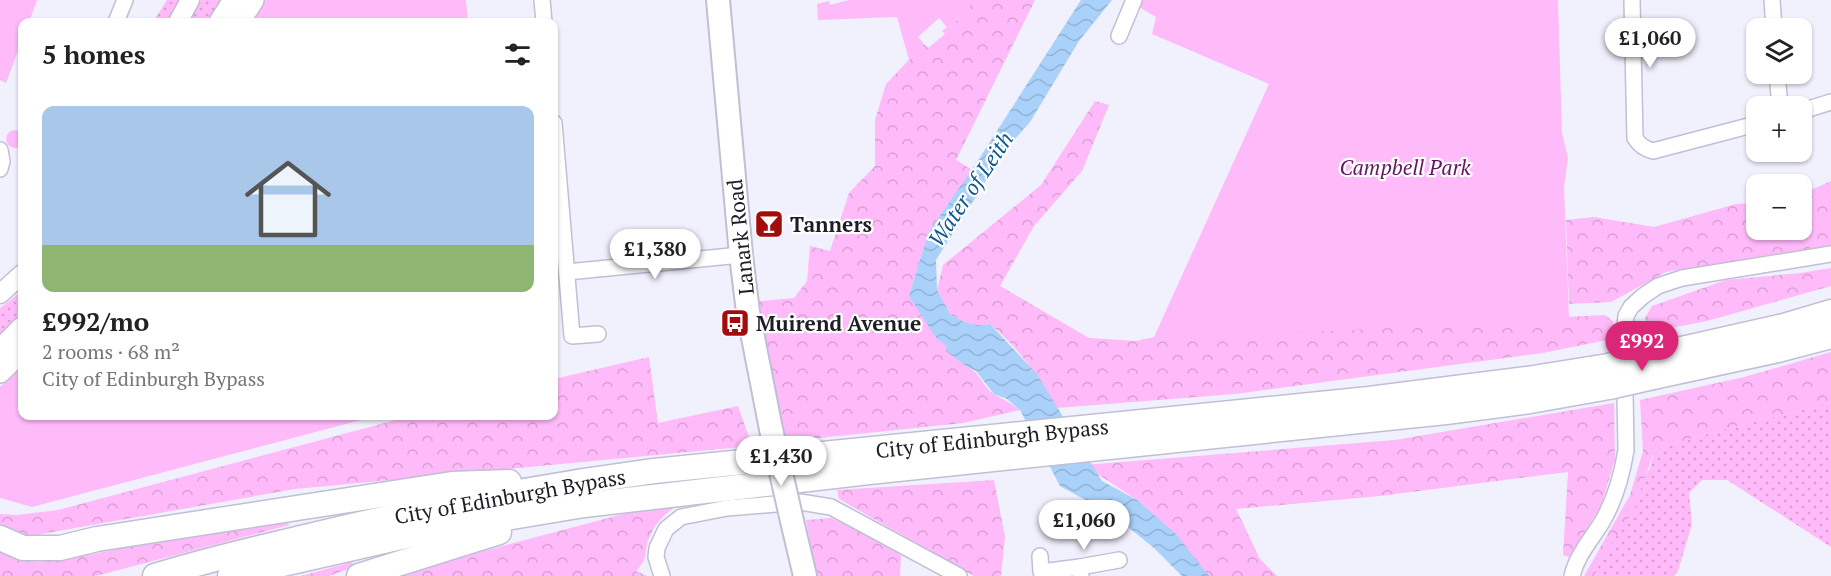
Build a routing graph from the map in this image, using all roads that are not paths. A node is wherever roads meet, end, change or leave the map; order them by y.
1 (125, 0) edge
2 (136, 0) edge
3 (190, 0) edge
4 (234, 0) edge
5 (253, 0) edge
6 (542, 0) edge
7 (718, 0) edge
8 (1134, 0) edge
9 (1632, 0) edge
10 (1772, 0) edge
11 (118, 18) edge
12 (180, 18) edge
13 (223, 18) edge
14 (242, 18) edge
15 (544, 18) edge
16 (1773, 18) edge
17 (1119, 36) dead end
18 (1831, 102) edge
19 (1812, 108) edge
20 (1746, 127) edge
21 (0, 150) edge
22 (0, 169) edge
23 (558, 169) edge
24 (1831, 254) edge
25 (741, 255) junction
26 (567, 272) junction
27 (18, 278) edge
28 (0, 294) edge
29 (1831, 312) edge
30 (18, 332) edge
31 (598, 334) dead end
32 (1831, 336) edge
33 (0, 350) edge
34 (18, 354) edge
35 (1652, 367) junction
36 (0, 372) edge
37 (866, 462) junction
38 (580, 480) junction
39 (584, 505) junction
40 (0, 538) edge
41 (1040, 556) dead end
42 (1119, 560) dead end
43 (1080, 571) edge
44 (155, 576) edge
45 (230, 576) edge
46 (359, 576) edge
47 (662, 576) edge
48 (805, 576) edge
49 (958, 576) edge
50 (1572, 576) edge

1 - 2 street
1 - 11 street
3 - 12 street
4 - 13 main road
5 - 14 main road
6 - 15 street
7 - 25 main road, Lanark Road
8 - 17 street
9 - 20 street
10 - 16 street
18 - 19 street
21 - 22 street
23 - 26 street
24 - 50 street
25 - 26 street
25 - 48 main road, Lanark Road, bridge
26 - 31 street
27 - 28 street
29 - 35 highway, City of Edinburgh Bypass
30 - 33 main road
32 - 35 highway, City of Edinburgh Bypass
34 - 36 main road
35 - 37 highway, City of Edinburgh Bypass, bridge
37 - 38 highway, City of Edinburgh Bypass
37 - 39 highway, City of Edinburgh Bypass
38 - 40 highway
38 - 44 highway, City of Edinburgh Bypass
39 - 45 highway, City of Edinburgh Bypass
39 - 46 highway
41 - 43 street
42 - 43 street
47 - 49 street

